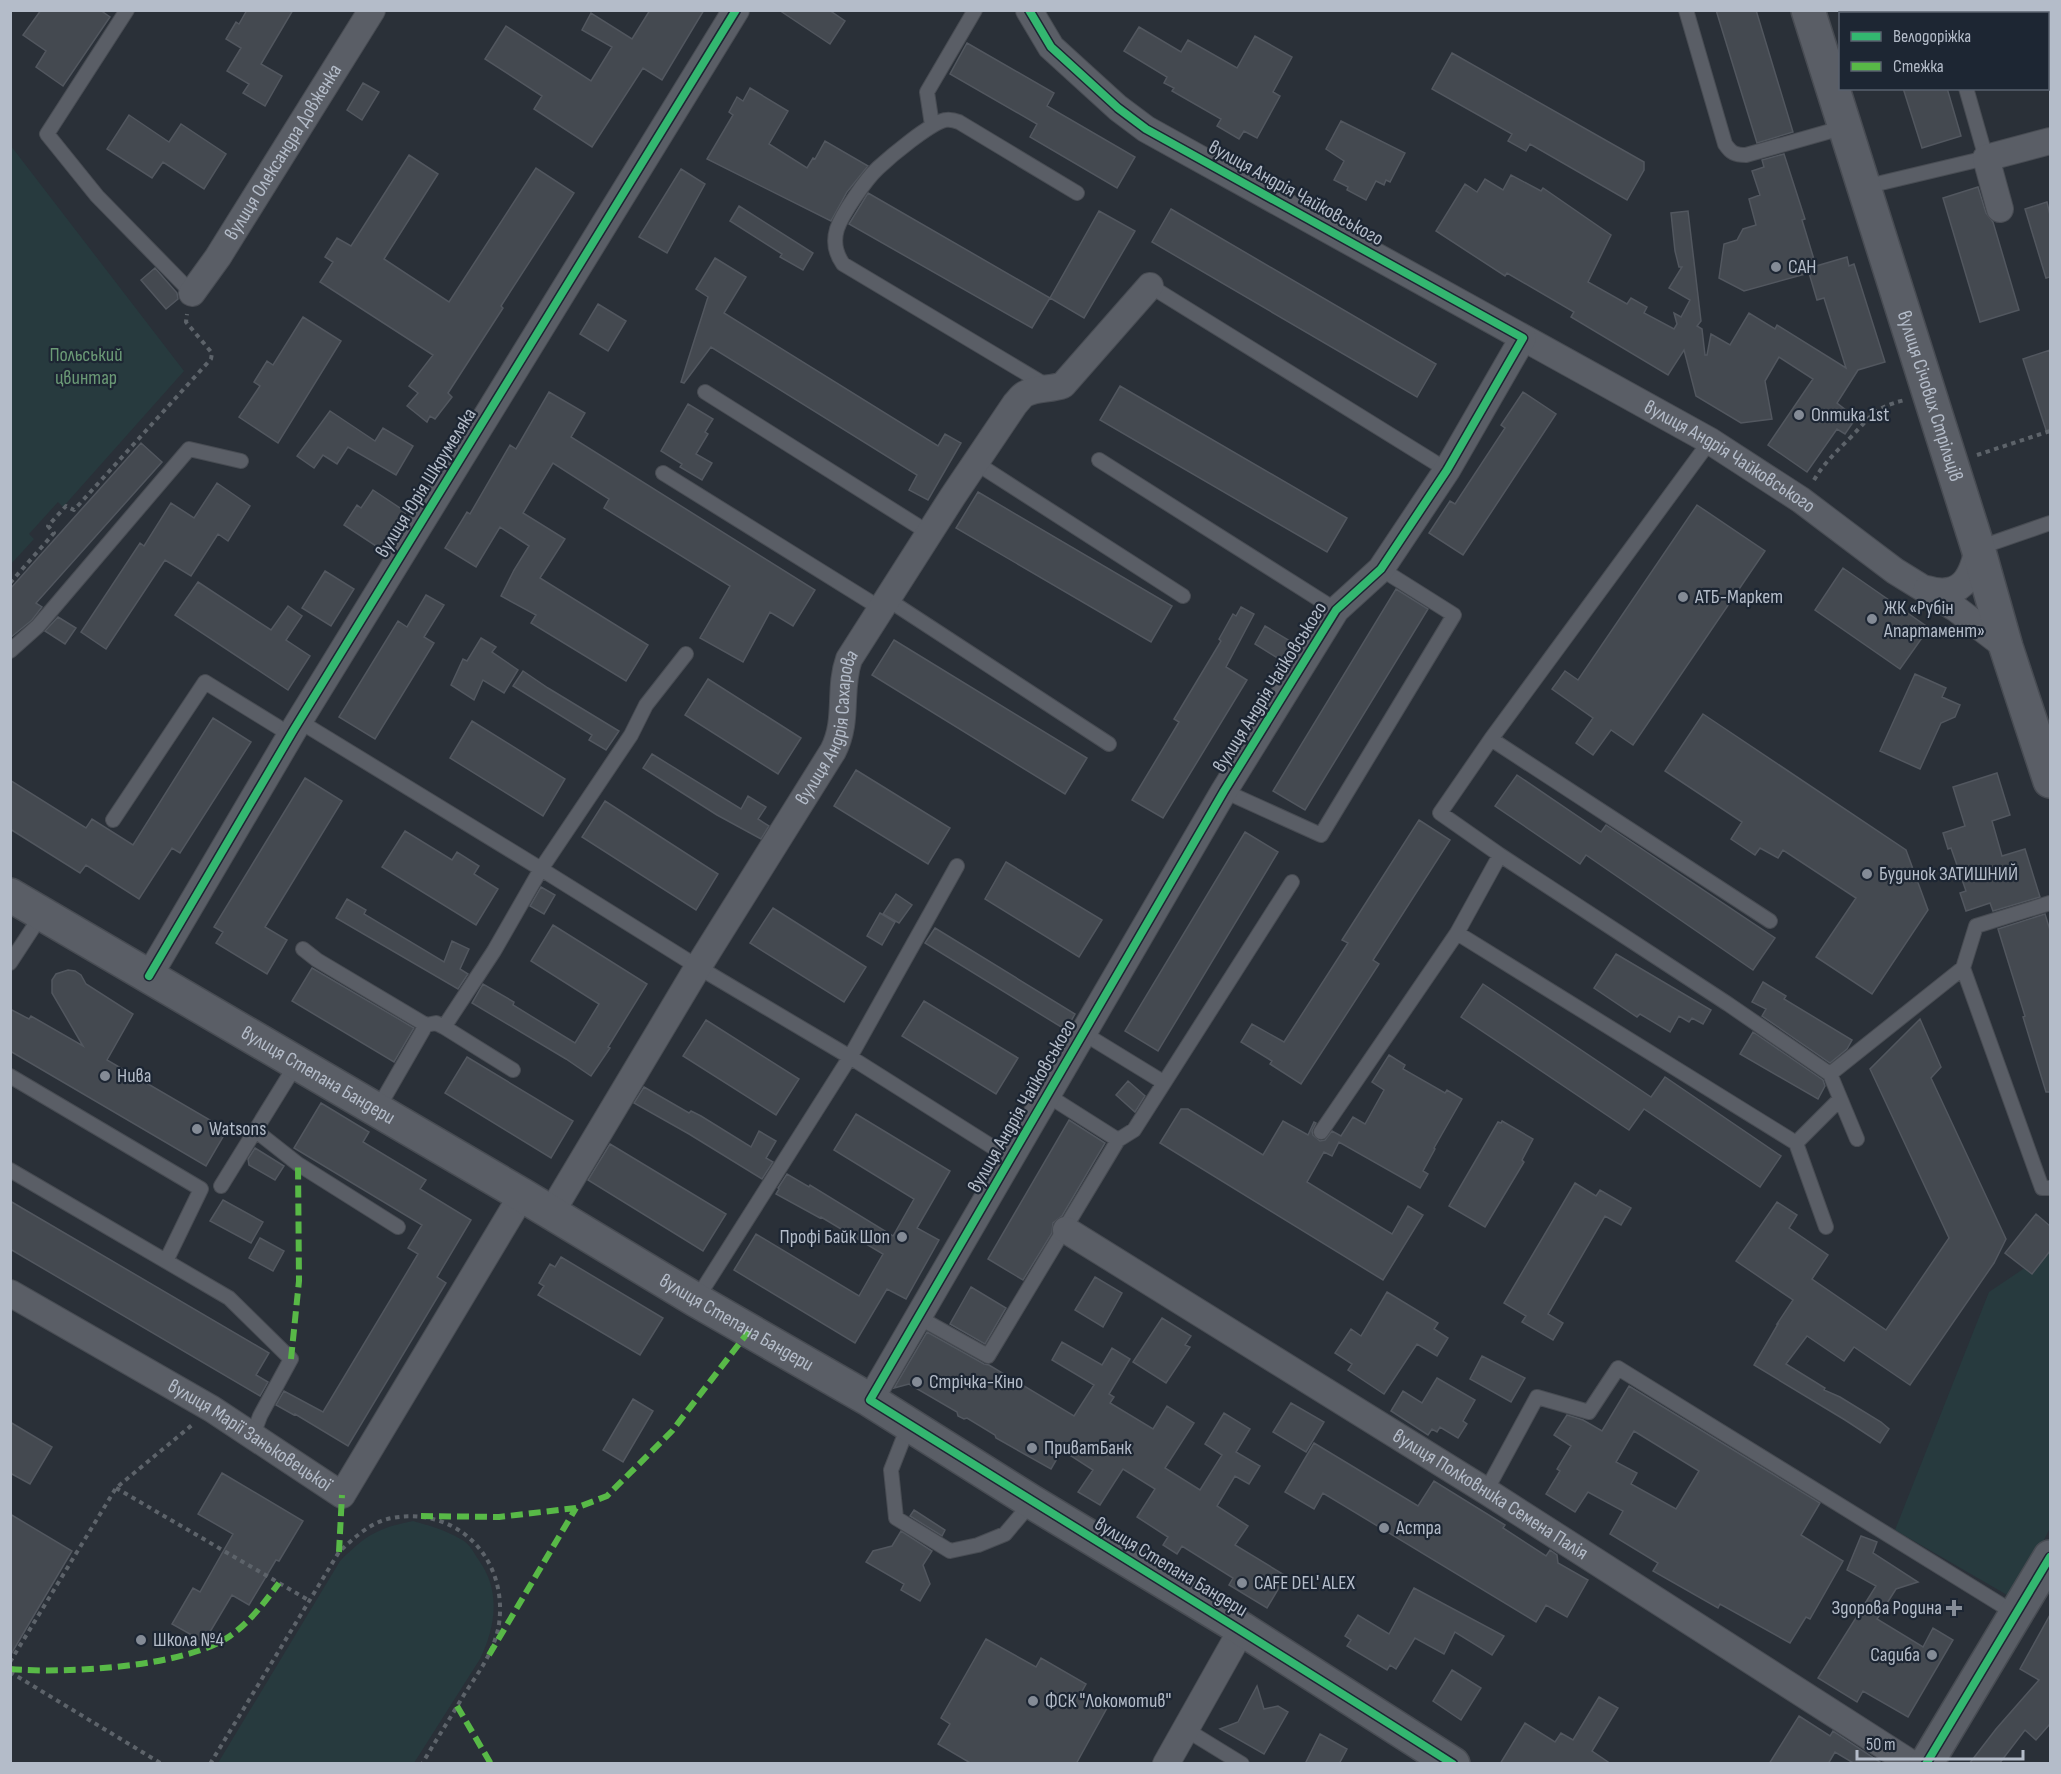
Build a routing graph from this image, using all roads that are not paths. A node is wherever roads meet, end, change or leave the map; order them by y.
1 (128, 10) edge
2 (372, 10) edge
3 (736, 10) edge
4 (975, 10) edge
5 (1029, 10) edge
6 (1686, 10) edge
7 (1808, 10) edge
8 (1967, 90) edge
9 (932, 125) junction
10 (1845, 127) junction
11 (2050, 141) edge
12 (1986, 158) junction
13 (1864, 187) junction
14 (1077, 193) dead end
15 (2000, 210) dead end
16 (1150, 286) joint
17 (192, 293) joint
18 (1523, 338) junction
19 (1053, 389) junction
20 (705, 392) dead end
21 (1710, 441) junction
22 (1099, 460) dead end
23 (241, 461) dead end
24 (976, 463) junction
25 (1447, 470) junction
26 (663, 473) dead end
27 (2050, 523) edge
28 (929, 533) junction
29 (1978, 548) junction
30 (1381, 569) junction
31 (1927, 589) junction
32 (1183, 596) dead end
33 (884, 604) junction
34 (1336, 610) junction
35 (2006, 646) junction
36 (10, 651) edge
37 (686, 654) dead end
38 (295, 728) junction
39 (1491, 739) junction
40 (1109, 744) dead end
41 (2050, 781) edge
42 (1224, 790) junction
43 (113, 820) dead end
44 (1500, 855) junction
45 (957, 866) dead end
46 (541, 868) junction
47 (1292, 882) dead end
48 (10, 895) edge
49 (2050, 903) edge
50 (42, 913) junction
51 (1770, 921) dead end
52 (1457, 933) junction
53 (303, 949) dead end
54 (10, 963) edge
55 (698, 967) junction
56 (1963, 968) junction
57 (149, 976) junction
58 (426, 1025) junction
59 (444, 1027) junction
60 (1083, 1033) junction
61 (850, 1057) junction
62 (297, 1063) junction
63 (513, 1070) dead end
64 (1830, 1074) junction
65 (10, 1076) edge
66 (1163, 1082) junction
67 (1047, 1095) junction
68 (1840, 1099) junction
69 (377, 1110) junction
70 (256, 1131) junction
71 (1321, 1132) dead end
72 (1857, 1139) dead end
73 (1118, 1140) junction
74 (1796, 1143) junction
75 (1010, 1158) junction
76 (10, 1170) edge
77 (221, 1186) dead end
78 (2050, 1188) edge
79 (522, 1195) junction
80 (551, 1213) junction
81 (398, 1227) dead end
82 (1826, 1227) dead end
83 (1066, 1230) junction
84 (166, 1261) junction
85 (10, 1293) edge
86 (696, 1300) junction
87 (918, 1317) junction
88 (870, 1400) junction
89 (909, 1424) junction
90 (253, 1434) junction
91 (1486, 1491) junction
92 (1032, 1502) junction
93 (2050, 1557) edge
94 (2016, 1614) junction
95 (1242, 1629) junction
96 (1185, 1729) junction
97 (1166, 1764) edge
98 (1242, 1764) edge
99 (1453, 1764) edge
100 (1912, 1764) edge
101 (1926, 1764) edge

1 - 17 lane
2 - 17 street, вулиця Олександра Довженка
3 - 38 street, вулиця Юрія Шкрумеляка
4 - 9 lane
5 - 18 street, вулиця Андрія Чайковського
6 - 10 lane
7 - 10 street, вулиця Січових Стрільців
8 - 12 lane
9 - 14 lane
9 - 19 lane
10 - 13 street, вулиця Січових Стрільців
11 - 12 street
12 - 13 lane
12 - 15 street
13 - 29 street, вулиця Січових Стрільців
16 - 19 street, вулиця Андрія Сахарова
16 - 25 lane
18 - 21 street, вулиця Андрія Чайковського
18 - 25 street, вулиця Андрія Чайковського
19 - 24 street, вулиця Андрія Сахарова
20 - 28 lane
21 - 31 street, вулиця Андрія Чайковського
21 - 39 lane
22 - 34 lane
23 - 36 lane
24 - 28 street, вулиця Андрія Сахарова
24 - 32 lane
25 - 30 street, вулиця Андрія Чайковського
26 - 33 lane
27 - 29 lane
28 - 33 street, вулиця Андрія Сахарова
29 - 31 street, вулиця Андрія Чайковського
29 - 35 street, вулиця Січових Стрільців
30 - 34 street, вулиця Андрія Чайковського
30 - 42 lane
31 - 35 street, вулиця Андрія Чайковського
33 - 40 lane
33 - 55 street, вулиця Андрія Сахарова
34 - 42 street, вулиця Андрія Чайковського
35 - 41 street, вулиця Січових Стрільців
37 - 46 lane
38 - 43 lane
38 - 46 lane
38 - 57 street, вулиця Юрія Шкрумеляка
39 - 44 lane
39 - 51 lane
42 - 60 street, вулиця Андрія Чайковського
44 - 52 lane
44 - 64 lane
45 - 61 lane
46 - 55 lane
46 - 59 lane
47 - 66 lane
48 - 50 street, вулиця Степана Бандери
49 - 56 lane
50 - 54 lane
50 - 57 street, вулиця Степана Бандери
52 - 71 lane
52 - 74 lane
53 - 58 lane
55 - 61 lane
55 - 80 street, вулиця Андрія Сахарова
56 - 64 lane
56 - 78 lane
57 - 62 street, вулиця Степана Бандери
58 - 59 lane
58 - 69 lane
59 - 63 lane
60 - 66 lane
60 - 67 street, вулиця Андрія Чайковського
61 - 75 lane
61 - 86 lane
62 - 69 street, вулиця Степана Бандери
62 - 70 lane
64 - 68 lane
65 - 84 lane
66 - 73 lane
67 - 73 lane
67 - 75 street, вулиця Андрія Чайковського
68 - 72 lane
68 - 74 lane
69 - 79 street, вулиця Степана Бандери
70 - 77 lane
70 - 81 lane
73 - 83 lane
74 - 82 lane
75 - 87 street, вулиця Андрія Чайковського
76 - 84 lane
79 - 80 street, вулиця Степана Бандери
79 - 90 street, вулиця Марії Заньковецької
80 - 86 street, вулиця Степана Бандери
83 - 87 lane
83 - 91 street, вулиця Полковника Семена Палія
84 - 90 lane
85 - 90 street, вулиця Марії Заньковецької
86 - 88 street, вулиця Степана Бандери
87 - 88 street, вулиця Андрія Чайковського
88 - 89 street, вулиця Степана Бандери
89 - 92 street, вулиця Степана Бандери
89 - 92 lane
91 - 94 lane
91 - 100 street, вулиця Полковника Семена Палія
92 - 95 street, вулиця Степана Бандери
93 - 94 street
94 - 101 street
95 - 96 street
95 - 99 street, вулиця Степана Бандери
96 - 97 street
96 - 98 lane

